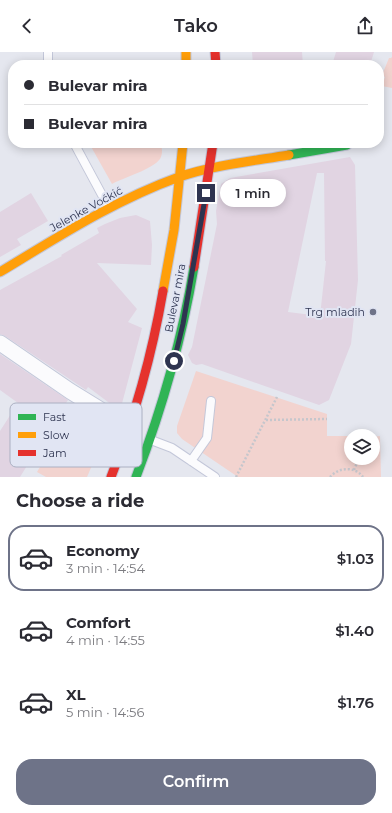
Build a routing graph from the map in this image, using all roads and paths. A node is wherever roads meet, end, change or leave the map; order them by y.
1 (77, 148) edge
2 (183, 148) edge
3 (212, 148) edge
4 (330, 148) edge
5 (210, 169) junction
6 (180, 176) junction
7 (109, 207) junction
8 (0, 272) edge
9 (0, 343) edge
10 (277, 398) dead end
11 (211, 401) dead end
12 (89, 403) edge
13 (137, 403) edge
14 (266, 420) junction
15 (327, 420) dead end
16 (150, 439) junction
17 (142, 461) edge
18 (191, 461) junction
19 (356, 465) edge
20 (115, 467) edge
21 (140, 467) edge
22 (354, 470) junction
23 (111, 477) edge
24 (136, 477) edge
25 (215, 477) edge
26 (236, 477) edge
27 (330, 477) edge
28 (364, 477) edge

1 - 7 lane
2 - 6 main road, Bulevar mira
3 - 5 main road, Bulevar mira
4 - 5 main road, Jelenke Voćkić
5 - 6 main road, Jelenke Voćkić
5 - 16 main road, Bulevar mira
6 - 7 main road, Jelenke Voćkić
6 - 13 main road, Bulevar mira
7 - 8 main road, Jelenke Voćkić
9 - 12 street
10 - 14 path
11 - 18 lane
14 - 15 path
14 - 26 path
16 - 17 main road, Bulevar mira
16 - 18 lane
18 - 25 lane
19 - 22 path
20 - 23 main road, Bulevar mira
21 - 24 main road, Bulevar mira
22 - 27 path
22 - 28 path

